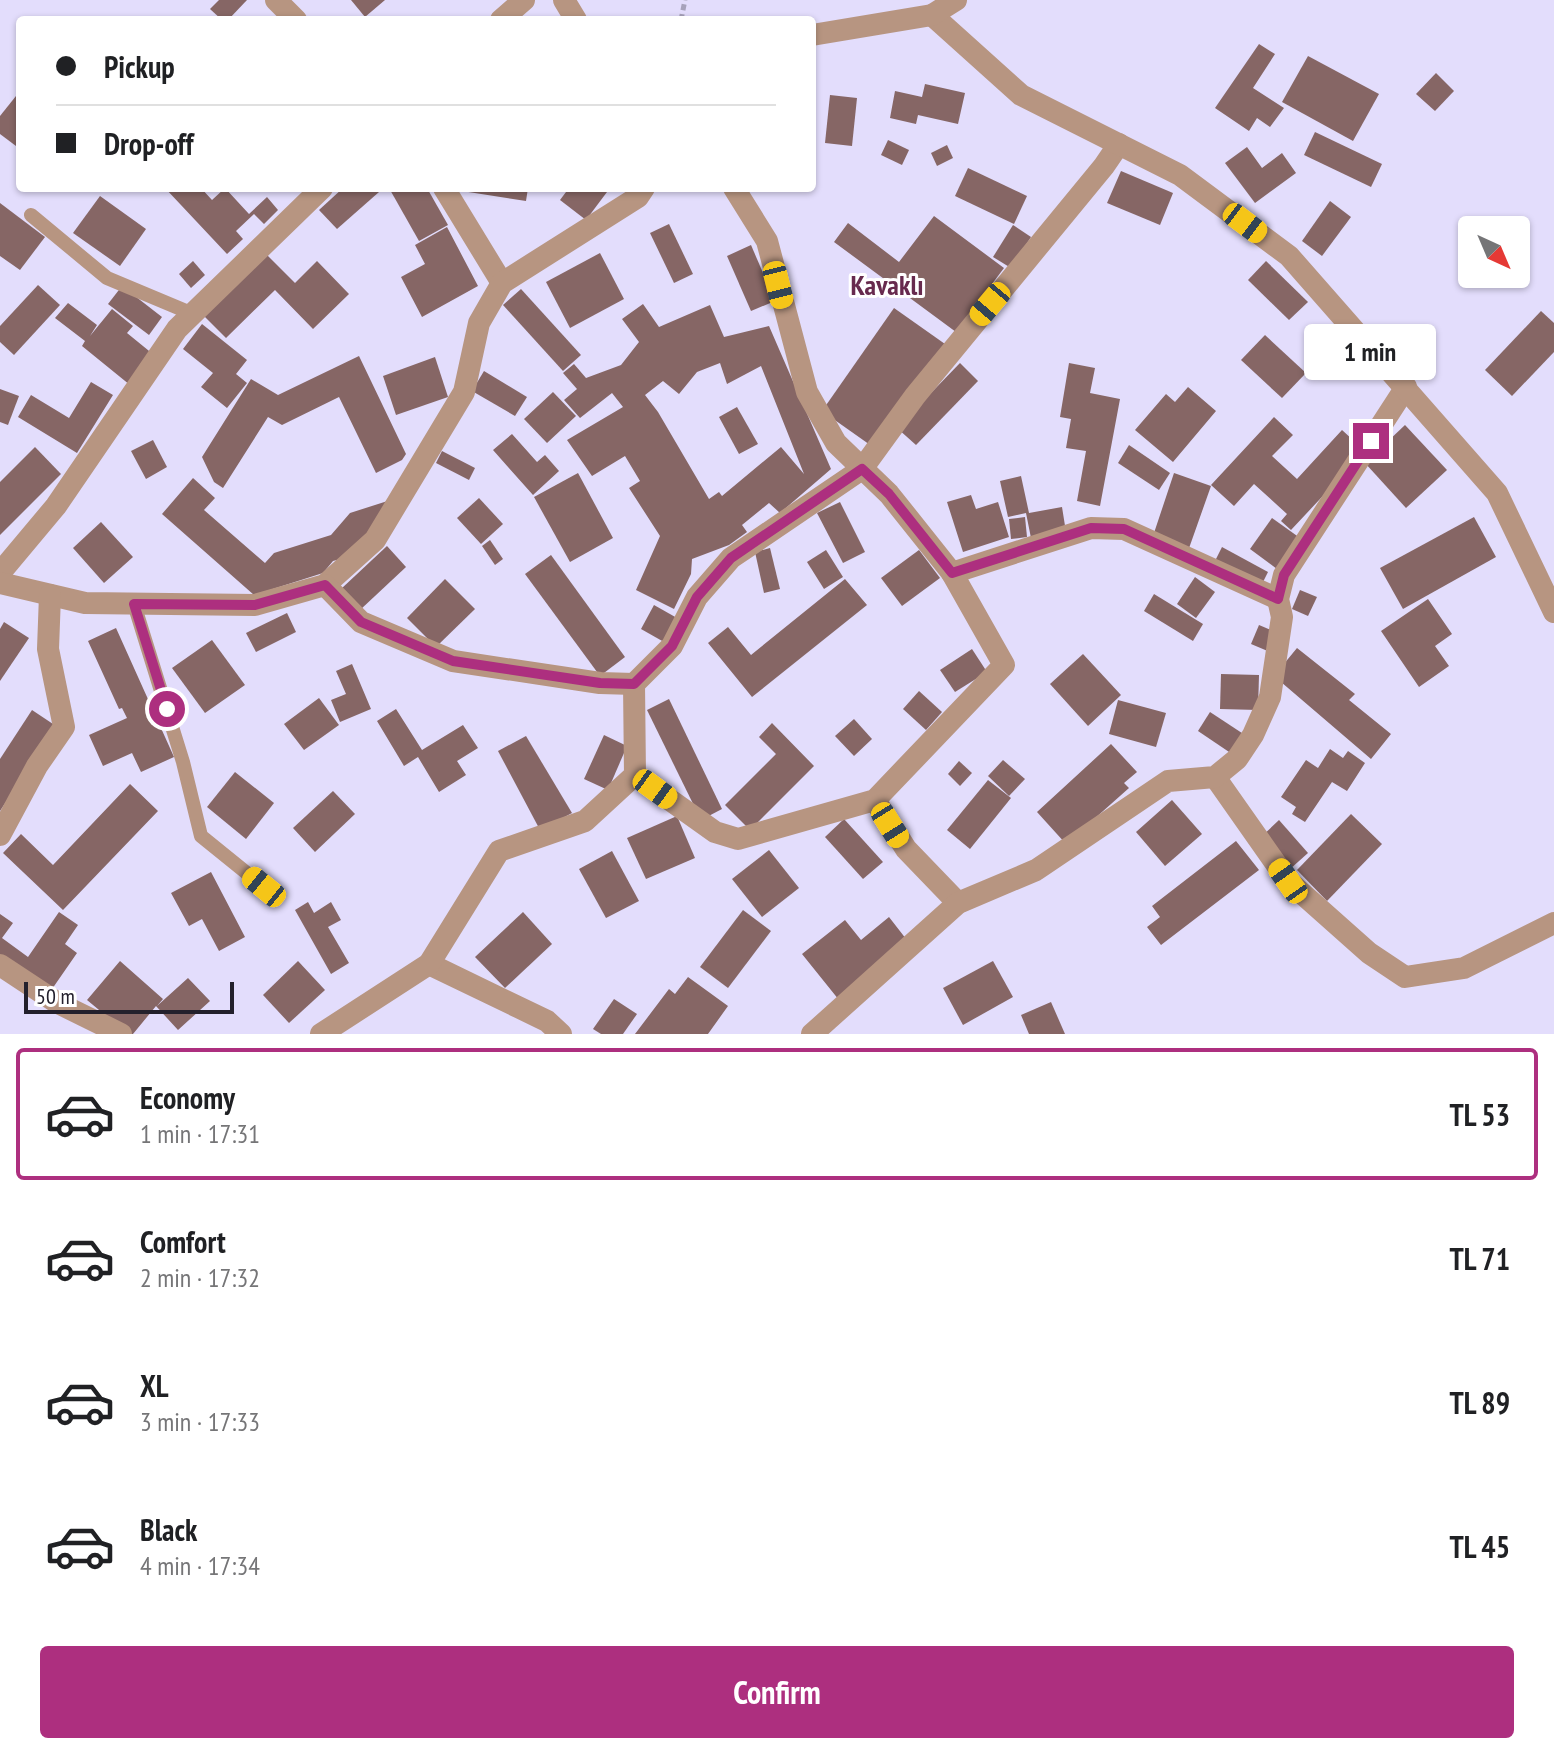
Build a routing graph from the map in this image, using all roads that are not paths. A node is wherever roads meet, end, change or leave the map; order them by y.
1 (276, 0) edge
2 (524, 0) edge
3 (956, 0) edge
4 (932, 15) junction
5 (292, 16) edge
6 (506, 16) edge
7 (816, 34) edge
8 (1119, 144) junction
9 (318, 192) edge
10 (446, 192) edge
11 (641, 192) edge
12 (736, 192) edge
13 (31, 215) dead end
14 (502, 283) junction
15 (193, 314) junction
16 (1406, 387) junction
17 (862, 469) junction
18 (0, 573) edge
19 (952, 573) junction
20 (0, 583) edge
21 (325, 585) junction
22 (50, 595) junction
23 (1278, 599) junction
24 (134, 604) junction
25 (1554, 612) edge
26 (634, 684) junction
27 (635, 775) junction
28 (1215, 777) junction
29 (875, 800) junction
30 (0, 835) edge
31 (264, 887) dead end
32 (958, 903) junction
33 (1554, 923) edge
34 (429, 964) junction
35 (0, 965) edge
36 (121, 1034) edge
37 (321, 1034) edge
38 (561, 1034) edge
39 (812, 1034) edge

1 - 5 street
2 - 6 street
3 - 4 street
4 - 7 street
4 - 8 street
8 - 16 street
8 - 17 street
9 - 15 street
10 - 14 street
11 - 14 street
12 - 17 street
13 - 15 lane
14 - 21 street
15 - 18 street
16 - 23 street
16 - 25 street
17 - 19 street
17 - 26 street
19 - 23 street
19 - 29 street
20 - 22 street
21 - 24 street
21 - 26 street
22 - 24 street
22 - 30 street
23 - 28 street
24 - 31 lane
26 - 27 street
27 - 29 street
27 - 34 street
28 - 32 street
28 - 33 street
29 - 32 street
32 - 39 street
34 - 37 street
34 - 38 street
35 - 36 street

